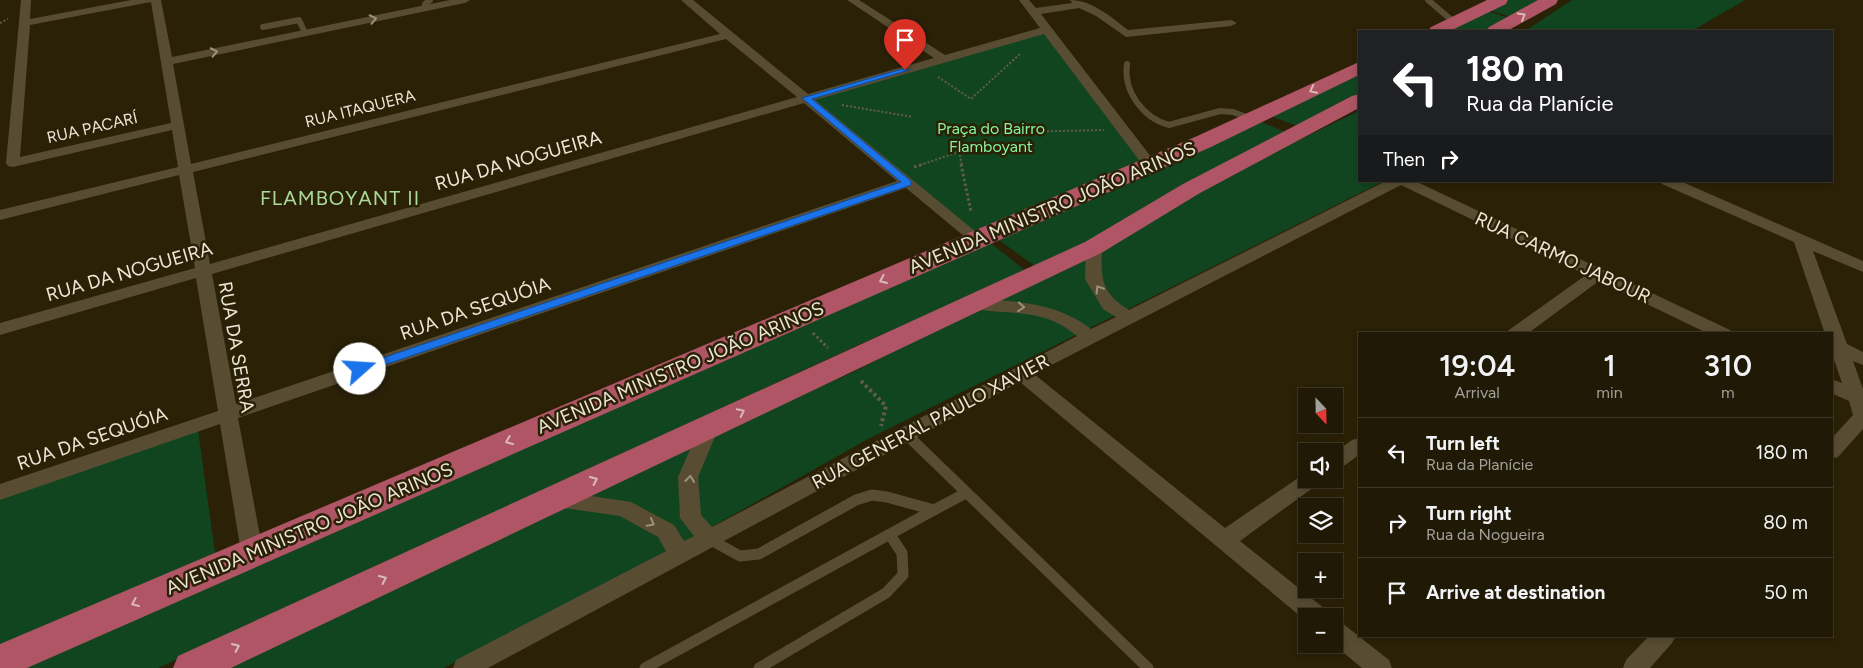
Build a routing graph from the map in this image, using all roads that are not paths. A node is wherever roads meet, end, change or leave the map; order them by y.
1 (26, 0) edge
2 (148, 0) edge
3 (156, 0) edge
4 (465, 0) edge
5 (686, 0) edge
6 (852, 0) edge
7 (1024, 0) edge
8 (1428, 0) edge
9 (1500, 0) edge
10 (1550, 0) edge
11 (428, 4) edge
12 (1082, 5) edge
13 (1036, 15) junction
14 (24, 23) junction
15 (1232, 23) dead end
16 (1455, 23) junction
17 (263, 27) dead end
18 (1047, 30) junction
19 (1439, 30) edge
20 (1469, 30) edge
21 (1497, 30) edge
22 (305, 33) junction
23 (729, 35) junction
24 (943, 59) junction
25 (167, 62) junction
26 (1127, 64) dead end
27 (1358, 75) edge
28 (806, 98) junction
29 (1358, 101) edge
30 (1252, 119) junction
31 (178, 126) junction
32 (1150, 165) junction
33 (186, 169) junction
34 (902, 178) junction
35 (1396, 182) edge
36 (1405, 182) edge
37 (1669, 182) edge
38 (0, 215) edge
39 (976, 239) junction
40 (1801, 240) junction
41 (1094, 247) junction
42 (1863, 267) edge
43 (203, 271) junction
44 (1598, 274) junction
45 (972, 302) junction
46 (1130, 318) junction
47 (0, 329) edge
48 (1518, 332) edge
49 (1720, 332) edge
50 (1089, 337) junction
51 (1840, 348) junction
52 (1863, 358) edge
53 (1021, 373) junction
54 (1833, 387) edge
55 (1861, 410) edge
56 (228, 414) junction
57 (709, 427) junction
58 (906, 434) junction
59 (1358, 446) edge
60 (1833, 449) edge
61 (1343, 457) edge
62 (1298, 488) edge
63 (0, 492) edge
64 (966, 493) junction
65 (554, 499) junction
66 (934, 510) junction
67 (890, 535) junction
68 (709, 539) junction
69 (1225, 540) junction
70 (252, 552) junction
71 (680, 554) junction
72 (1307, 608) edge
73 (1343, 637) edge
74 (1663, 637) edge
75 (0, 662) edge
76 (192, 668) edge
77 (465, 668) edge
78 (645, 668) edge
79 (758, 668) edge
80 (1148, 668) edge
81 (1380, 668) edge
82 (1635, 668) edge

1 - 14 street
2 - 14 street
3 - 25 street, RUA DA SERRA
4 - 11 street
5 - 23 street
6 - 24 street
7 - 13 street
8 - 16 lane
9 - 16 main road
21 -> 10 main road
22 -> 11 street
12 - 13 street
12 - 15 street
13 - 18 street
14 - 31 street, RUA PACARÍ
16 - 19 main road
16 - 20 main road
17 - 22 lane
18 - 24 street, RUA DA NOGUEIRA
18 - 32 street
25 -> 22 street
23 - 28 street
23 - 33 street, RUA ITAQUERA
24 - 28 street, RUA DA NOGUEIRA
25 - 31 street, RUA DA SERRA
26 - 30 lane
27 -> 30 main road, AVENIDA MINISTRO JOÃO ARINOS
28 - 34 street
28 - 43 street, RUA DA NOGUEIRA
29 - 41 main road, AVENIDA MINISTRO JOÃO ARINOS
30 - 32 main road, AVENIDA MINISTRO JOÃO ARINOS
31 - 33 street, RUA DA SERRA
32 - 39 main road, AVENIDA MINISTRO JOÃO ARINOS
33 - 38 street, RUA ITAQUERA
33 - 43 street, RUA DA SERRA
34 - 39 street
34 - 56 street, RUA DA SEQUÓIA
35 - 46 street, RUA GENERAL PAULO XAVIER
36 - 44 street, RUA CARMO JABOUR
37 - 40 street
39 -> 70 main road, AVENIDA MINISTRO JOÃO ARINOS
40 - 42 street
40 - 51 street
41 - 45 main road, AVENIDA MINISTRO JOÃO ARINOS
46 -> 41 street
43 - 47 street, RUA DA NOGUEIRA
43 - 56 street, RUA DA SERRA
44 - 48 street
44 - 49 street, RUA CARMO JABOUR
45 -> 50 street
57 -> 45 main road, AVENIDA MINISTRO JOÃO ARINOS
46 - 50 street, RUA GENERAL PAULO XAVIER
50 - 53 street, RUA GENERAL PAULO XAVIER
51 - 52 street
51 - 55 street
53 - 58 street, RUA GENERAL PAULO XAVIER
53 - 69 street
54 - 55 street
55 - 60 street
56 - 63 street, RUA DA SEQUÓIA
56 - 70 street, RUA DA SERRA
65 -> 57 main road, AVENIDA MINISTRO JOÃO ARINOS
68 -> 57 street
58 - 64 lane
58 - 68 street, RUA GENERAL PAULO XAVIER
59 - 61 street
62 - 69 street
64 - 66 lane
64 - 80 lane
65 -> 71 street
76 -> 65 main road, AVENIDA MINISTRO JOÃO ARINOS
66 - 67 lane
66 - 68 lane
67 - 78 lane
67 - 79 lane
68 - 71 street, RUA GENERAL PAULO XAVIER
69 - 72 street
70 -> 75 main road, AVENIDA MINISTRO JOÃO ARINOS
71 - 77 street, RUA GENERAL PAULO XAVIER
73 - 81 street
74 - 82 street

